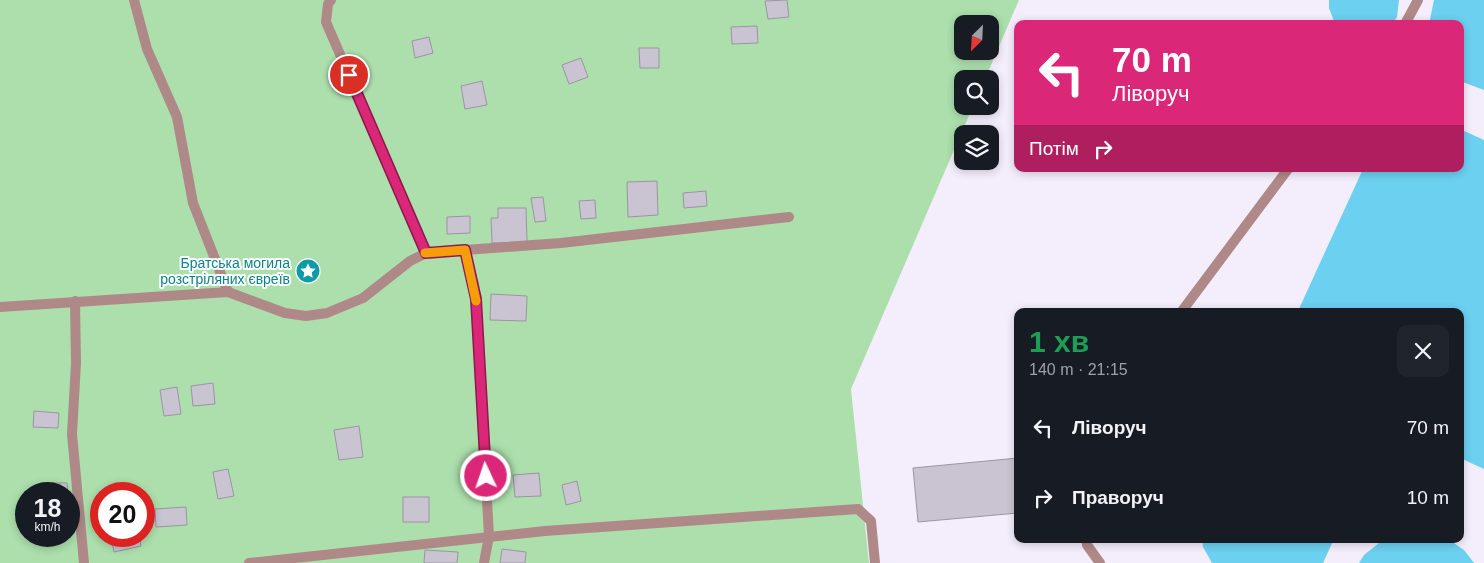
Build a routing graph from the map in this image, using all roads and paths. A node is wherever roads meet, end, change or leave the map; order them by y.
1 (134, 0) edge
2 (331, 0) edge
3 (1418, 0) edge
4 (1407, 20) edge
5 (1286, 172) edge
6 (789, 216) dead end
7 (465, 250) junction
8 (426, 253) junction
9 (228, 292) junction
10 (75, 301) junction
11 (0, 307) edge
12 (1184, 308) edge
13 (490, 536) junction
14 (1087, 543) edge
15 (84, 563) edge
16 (249, 563) edge
17 (484, 563) edge
18 (875, 563) edge
19 (1100, 563) edge

1 - 9 lane
2 - 8 lane
3 - 4 lane
5 - 12 lane
6 - 7 lane
7 - 8 lane
7 - 13 lane
8 - 9 lane
9 - 10 lane
10 - 11 lane
10 - 15 lane
13 - 16 lane
13 - 17 lane
13 - 18 lane
14 - 19 lane

